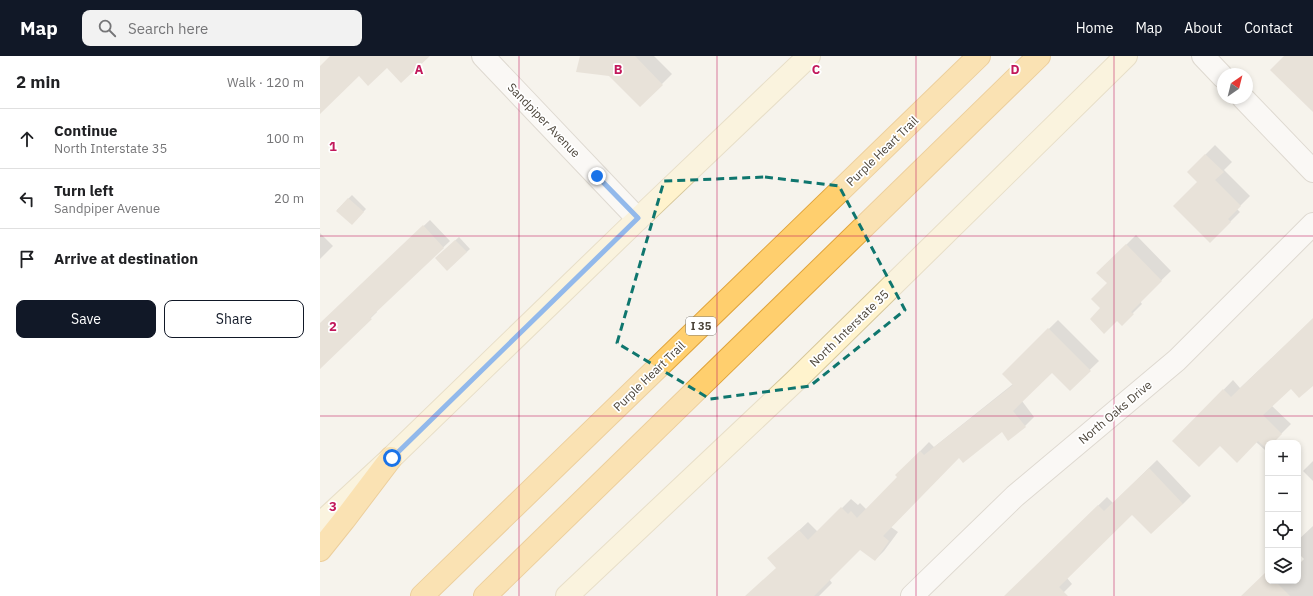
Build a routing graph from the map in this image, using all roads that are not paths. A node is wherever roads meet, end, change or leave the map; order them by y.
1 (482, 56) edge
2 (809, 56) edge
3 (979, 56) edge
4 (1039, 56) edge
5 (1126, 56) edge
6 (1203, 56) edge
7 (1217, 71) edge
8 (1249, 104) edge
9 (1313, 171) edge
10 (638, 218) junction
11 (1313, 224) edge
12 (392, 458) junction
13 (320, 524) edge
14 (320, 550) edge
15 (422, 596) edge
16 (485, 596) edge
17 (567, 596) edge
18 (912, 596) edge

1 - 10 street, Sandpiper Avenue
2 - 10 main road
3 - 15 highway, Purple Heart Trail / I 35
4 - 16 highway
5 - 17 main road, North Interstate 35
6 - 7 street
8 - 9 street
10 - 12 main road
11 - 18 street, North Oaks Drive
12 - 13 main road
12 - 14 highway

